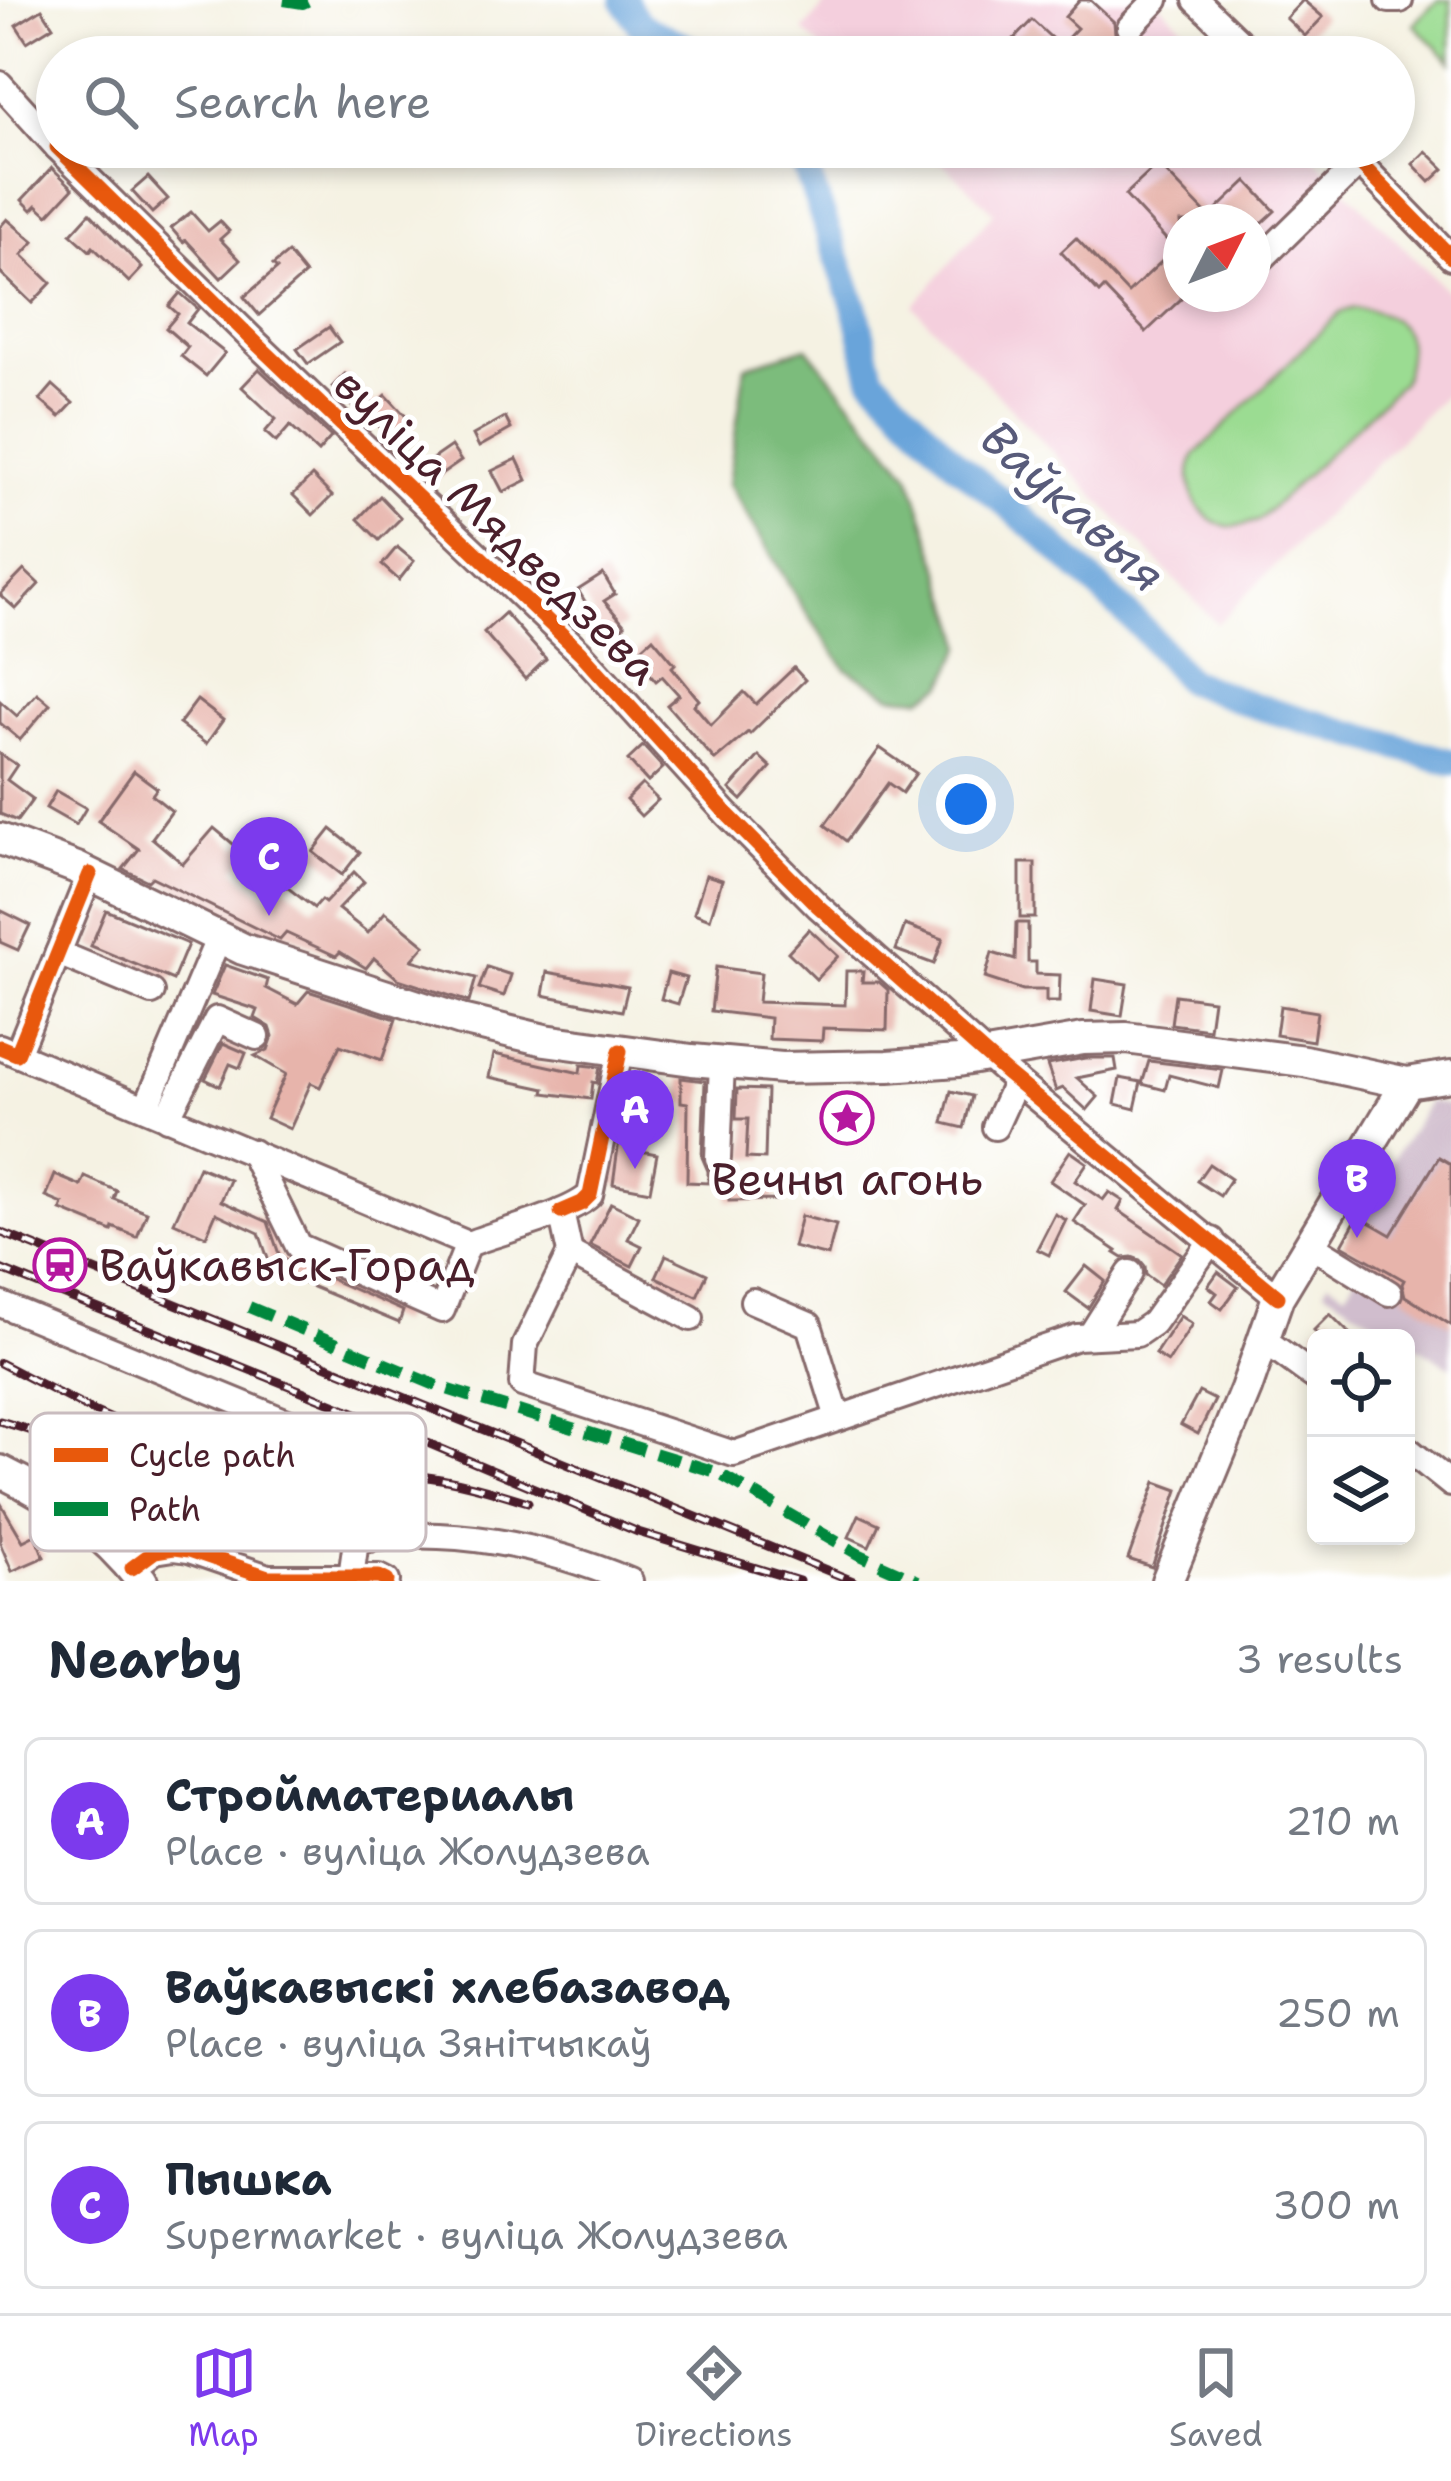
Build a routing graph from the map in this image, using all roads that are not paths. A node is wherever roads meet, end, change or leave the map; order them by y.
1 (1156, 0) edge
2 (1196, 0) edge
3 (1389, 0) edge
4 (1400, 0) edge
5 (1130, 26) dead end
6 (1233, 36) edge
7 (0, 84) edge
8 (36, 124) edge
9 (78, 168) edge
10 (1340, 168) edge
11 (1364, 168) edge
12 (1271, 246) edge
13 (1451, 257) edge
14 (0, 839) edge
15 (90, 874) junction
16 (219, 937) junction
17 (58, 953) junction
18 (152, 992) dead end
19 (257, 1037) dead end
20 (8, 1050) edge
21 (620, 1051) junction
22 (988, 1058) junction
23 (722, 1063) junction
24 (1451, 1076) edge
25 (1016, 1082) junction
26 (1407, 1083) junction
27 (157, 1113) junction
28 (994, 1126) dead end
29 (252, 1152) junction
30 (718, 1158) dead end
31 (560, 1212) junction
32 (1212, 1240) junction
33 (468, 1244) junction
34 (1310, 1244) junction
35 (570, 1253) junction
36 (1130, 1273) dead end
37 (1389, 1293) dead end
38 (1278, 1297) junction
39 (753, 1300) dead end
40 (0, 1304) edge
41 (691, 1318) dead end
42 (1090, 1336) junction
43 (1263, 1339) junction
44 (1307, 1371) edge
45 (265, 1413) edge
46 (838, 1418) junction
47 (1415, 1455) edge
48 (0, 1471) edge
49 (1451, 1484) edge
50 (30, 1487) edge
51 (426, 1536) edge
52 (113, 1551) edge
53 (193, 1551) edge
54 (355, 1551) edge
55 (137, 1575) edge
56 (351, 1577) junction
57 (387, 1581) edge
58 (630, 1581) edge
59 (1167, 1581) edge

1 - 5 street
2 - 6 street
3 - 4 street
7 - 8 street, вуліца Мядведзева
9 - 22 street, вуліца Мядведзева
10 - 12 street
11 - 13 street
14 - 15 main road
15 - 16 main road
15 - 17 street
16 - 21 main road
16 - 27 street
17 - 18 street
17 - 20 street
19 - 27 street
20 - 27 street
21 - 23 main road
21 - 31 street
22 - 23 main road
22 - 25 street, вуліца Мядведзева
22 - 26 main road
23 - 30 street
24 - 26 main road
25 - 28 street
25 - 32 street, вуліца Мядведзева
26 - 34 main road
27 - 29 street
29 - 33 street
29 - 33 street
31 - 33 street
31 - 35 street
32 - 38 street, вуліца Мядведзева
32 - 42 street
34 - 37 street
34 - 38 main road
35 - 41 street
35 - 46 street
36 - 42 street
38 - 43 main road
39 - 46 street
40 - 45 street
42 - 46 street
43 - 44 street
43 - 59 main road
47 - 49 street
48 - 50 main road
51 - 58 street
52 - 55 main road
53 - 56 street
54 - 56 street
56 - 57 street

